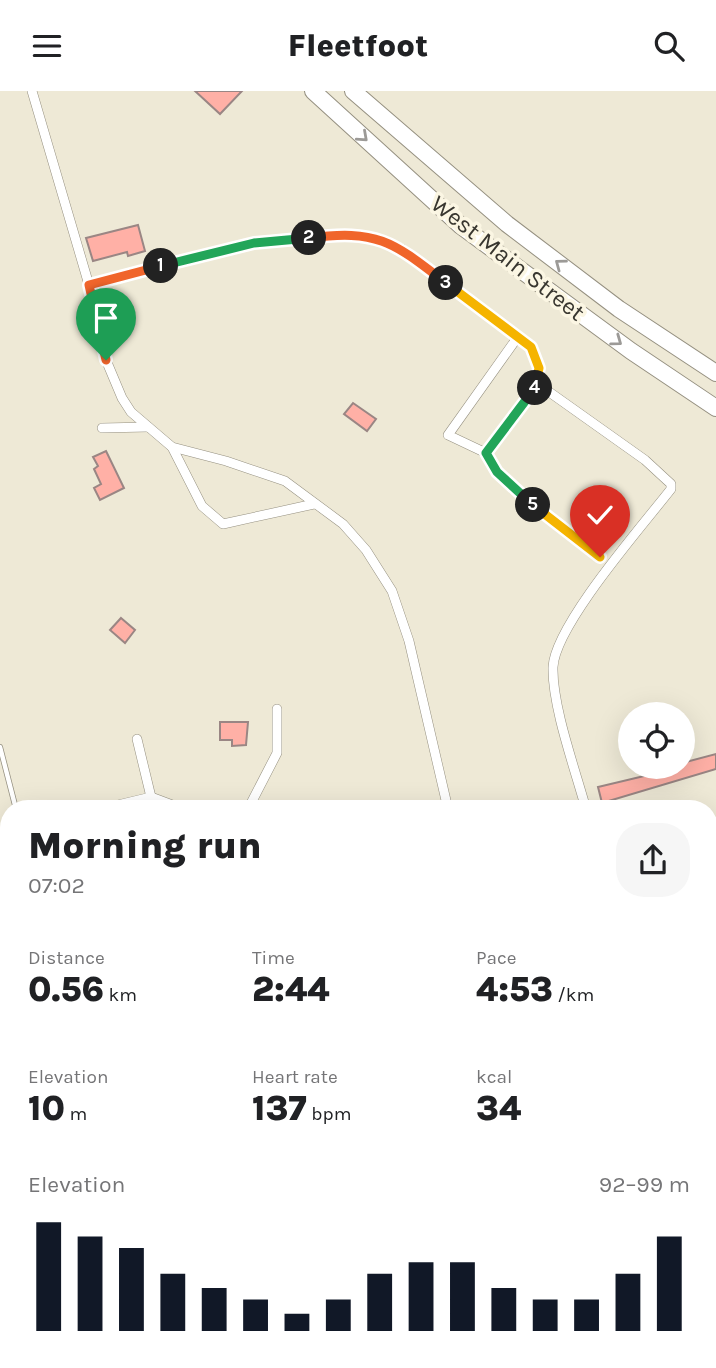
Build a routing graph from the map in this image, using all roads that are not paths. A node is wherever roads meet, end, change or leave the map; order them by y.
1 (32, 91) edge
2 (313, 91) edge
3 (353, 91) edge
4 (89, 285) junction
5 (517, 338) junction
6 (716, 373) edge
7 (538, 384) junction
8 (716, 408) edge
9 (148, 427) junction
10 (102, 428) dead end
11 (172, 447) junction
12 (486, 453) junction
13 (314, 505) junction
14 (600, 557) dead end
15 (276, 709) dead end
16 (137, 739) dead end
17 (0, 747) edge
18 (151, 797) junction
19 (14, 800) edge
20 (138, 800) edge
21 (159, 800) edge
22 (253, 800) edge
23 (445, 800) edge
24 (584, 800) edge

1 - 4 street
2 -> 8 highway, West Main Street
6 -> 3 highway, West Main Street
4 - 5 street
4 - 9 street
5 - 7 street
5 - 12 street
7 - 12 street
7 - 24 street
9 - 10 street
9 - 11 street
11 - 13 street
11 - 13 street
12 - 14 street
13 - 23 street
15 - 22 street
16 - 18 street
17 - 19 lane
18 - 20 street
18 - 21 street

